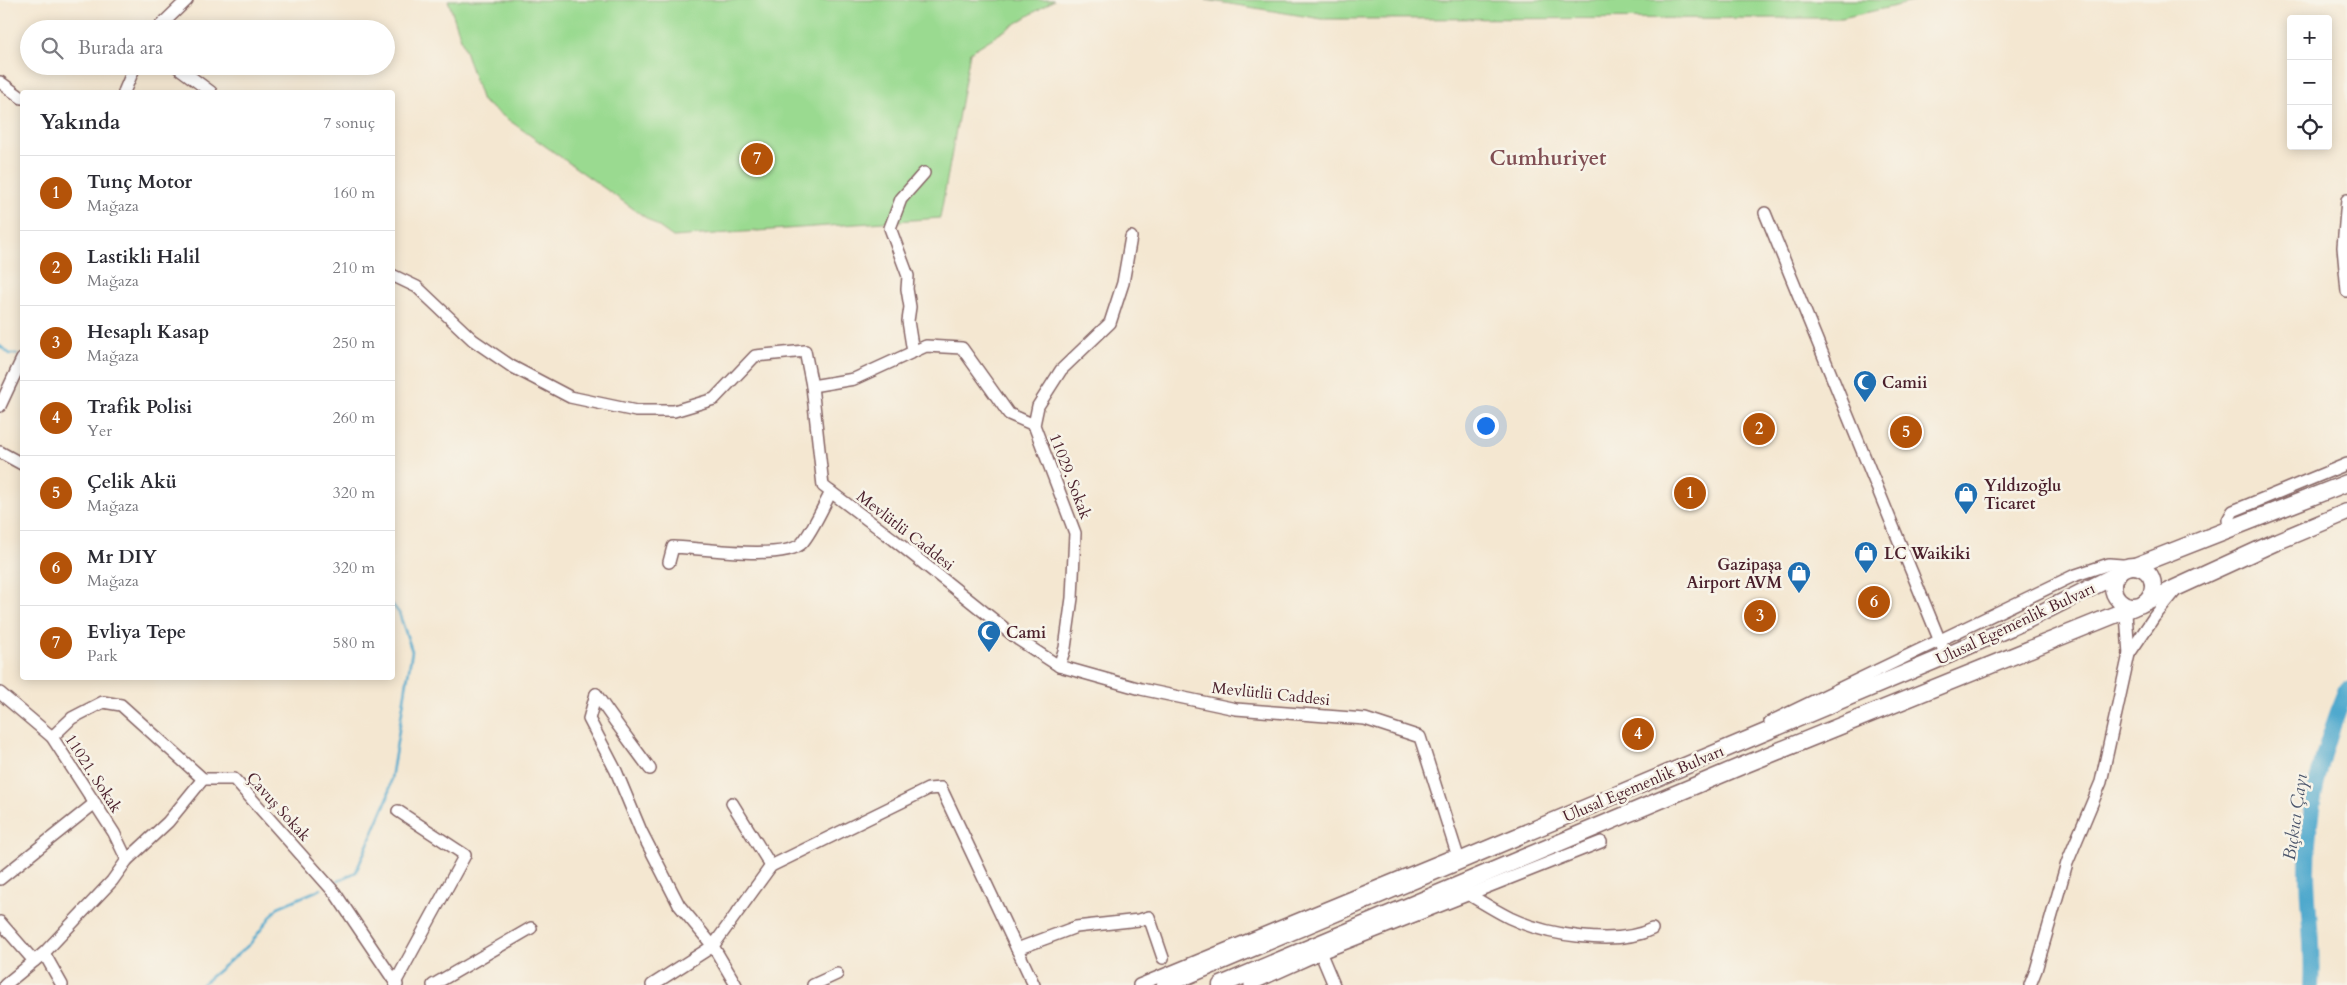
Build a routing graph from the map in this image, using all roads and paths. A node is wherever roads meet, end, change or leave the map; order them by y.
1 (186, 0) edge
2 (166, 20) edge
3 (132, 75) edge
4 (188, 75) edge
5 (0, 82) edge
6 (125, 90) edge
7 (208, 90) edge
8 (20, 97) edge
9 (924, 173) dead end
10 (2347, 200) edge
11 (1765, 212) dead end
12 (1131, 237) dead end
13 (395, 277) edge
14 (2347, 291) edge
15 (913, 352) junction
16 (20, 362) edge
17 (4, 385) edge
18 (812, 386) junction
19 (0, 406) edge
20 (1034, 425) junction
21 (0, 452) edge
22 (20, 463) edge
23 (2347, 464) edge
24 (2347, 483) edge
25 (831, 492) junction
26 (2347, 512) edge
27 (2229, 528) junction
28 (669, 562) dead end
29 (2135, 566) junction
30 (2118, 574) junction
31 (2180, 586) junction
32 (2132, 605) junction
33 (1939, 640) junction
34 (2128, 654) junction
35 (1946, 656) junction
36 (1059, 666) junction
37 (0, 693) edge
38 (1753, 734) junction
39 (52, 737) junction
40 (650, 769) dead end
41 (203, 779) junction
42 (732, 803) dead end
43 (96, 804) junction
44 (398, 811) dead end
45 (1601, 842) dead end
46 (1458, 857) junction
47 (127, 860) junction
48 (771, 866) junction
49 (0, 879) edge
50 (1470, 895) junction
51 (0, 922) edge
52 (532, 928) dead end
53 (1652, 930) dead end
54 (713, 946) junction
55 (1017, 949) junction
56 (1319, 950) junction
57 (44, 953) junction
58 (1163, 958) dead end
59 (34, 961) junction
60 (837, 974) dead end
61 (453, 980) edge
62 (396, 984) edge
63 (5, 985) edge
64 (62, 985) edge
65 (433, 985) edge
66 (652, 985) edge
67 (736, 985) edge
68 (813, 985) edge
69 (1034, 985) edge
70 (1139, 985) edge
71 (1166, 985) edge
72 (1221, 985) edge
73 (1250, 985) edge
74 (1334, 985) edge
75 (2030, 985) edge

1 - 2 street
3 - 6 street
4 - 7 street
5 - 8 street
9 - 15 street
10 - 14 street
11 - 33 street
12 - 20 street, 11029. Sokak
13 - 18 street, Mevlütlü Caddesi
15 - 18 street
15 - 20 street
16 - 17 street
17 - 19 street
18 - 25 street, Mevlütlü Caddesi
20 - 36 street, 11029. Sokak
21 - 22 street
23 - 27 street
24 - 27 highway
25 - 28 street
25 - 36 street, Mevlütlü Caddesi
26 - 31 highway, Ulusal Egemenlik Bulvarı
27 - 29 highway
29 - 30 highway
29 - 32 highway
29 - 33 street
30 - 32 highway
30 - 35 highway, Ulusal Egemenlik Bulvarı
31 - 32 highway, Ulusal Egemenlik Bulvarı
31 - 34 street
32 - 34 street
32 - 56 highway, Ulusal Egemenlik Bulvarı
33 - 35 street
33 - 38 street
34 - 75 street
35 - 38 highway, Ulusal Egemenlik Bulvarı
36 - 46 street, Mevlütlü Caddesi
37 - 39 street, 11021. Sokak
38 - 46 highway, Ulusal Egemenlik Bulvarı
39 - 41 street
39 - 43 street, 11021. Sokak
40 - 54 street
41 - 47 street
41 - 62 street, Çavuş Sokak
42 - 48 street
43 - 47 street, 11021. Sokak
43 - 49 street
44 - 62 street
45 - 50 street
46 - 70 street
46 - 71 highway, Ulusal Egemenlik Bulvarı
47 - 57 street
48 - 54 street
48 - 55 street
50 - 53 street
50 - 56 street
51 - 59 street
52 - 61 street
54 - 66 street
54 - 67 street
55 - 58 street
55 - 69 street
56 - 72 highway, Ulusal Egemenlik Bulvarı
56 - 73 street
56 - 74 street
57 - 59 street
57 - 64 street
59 - 63 street
60 - 68 street
61 - 65 street

